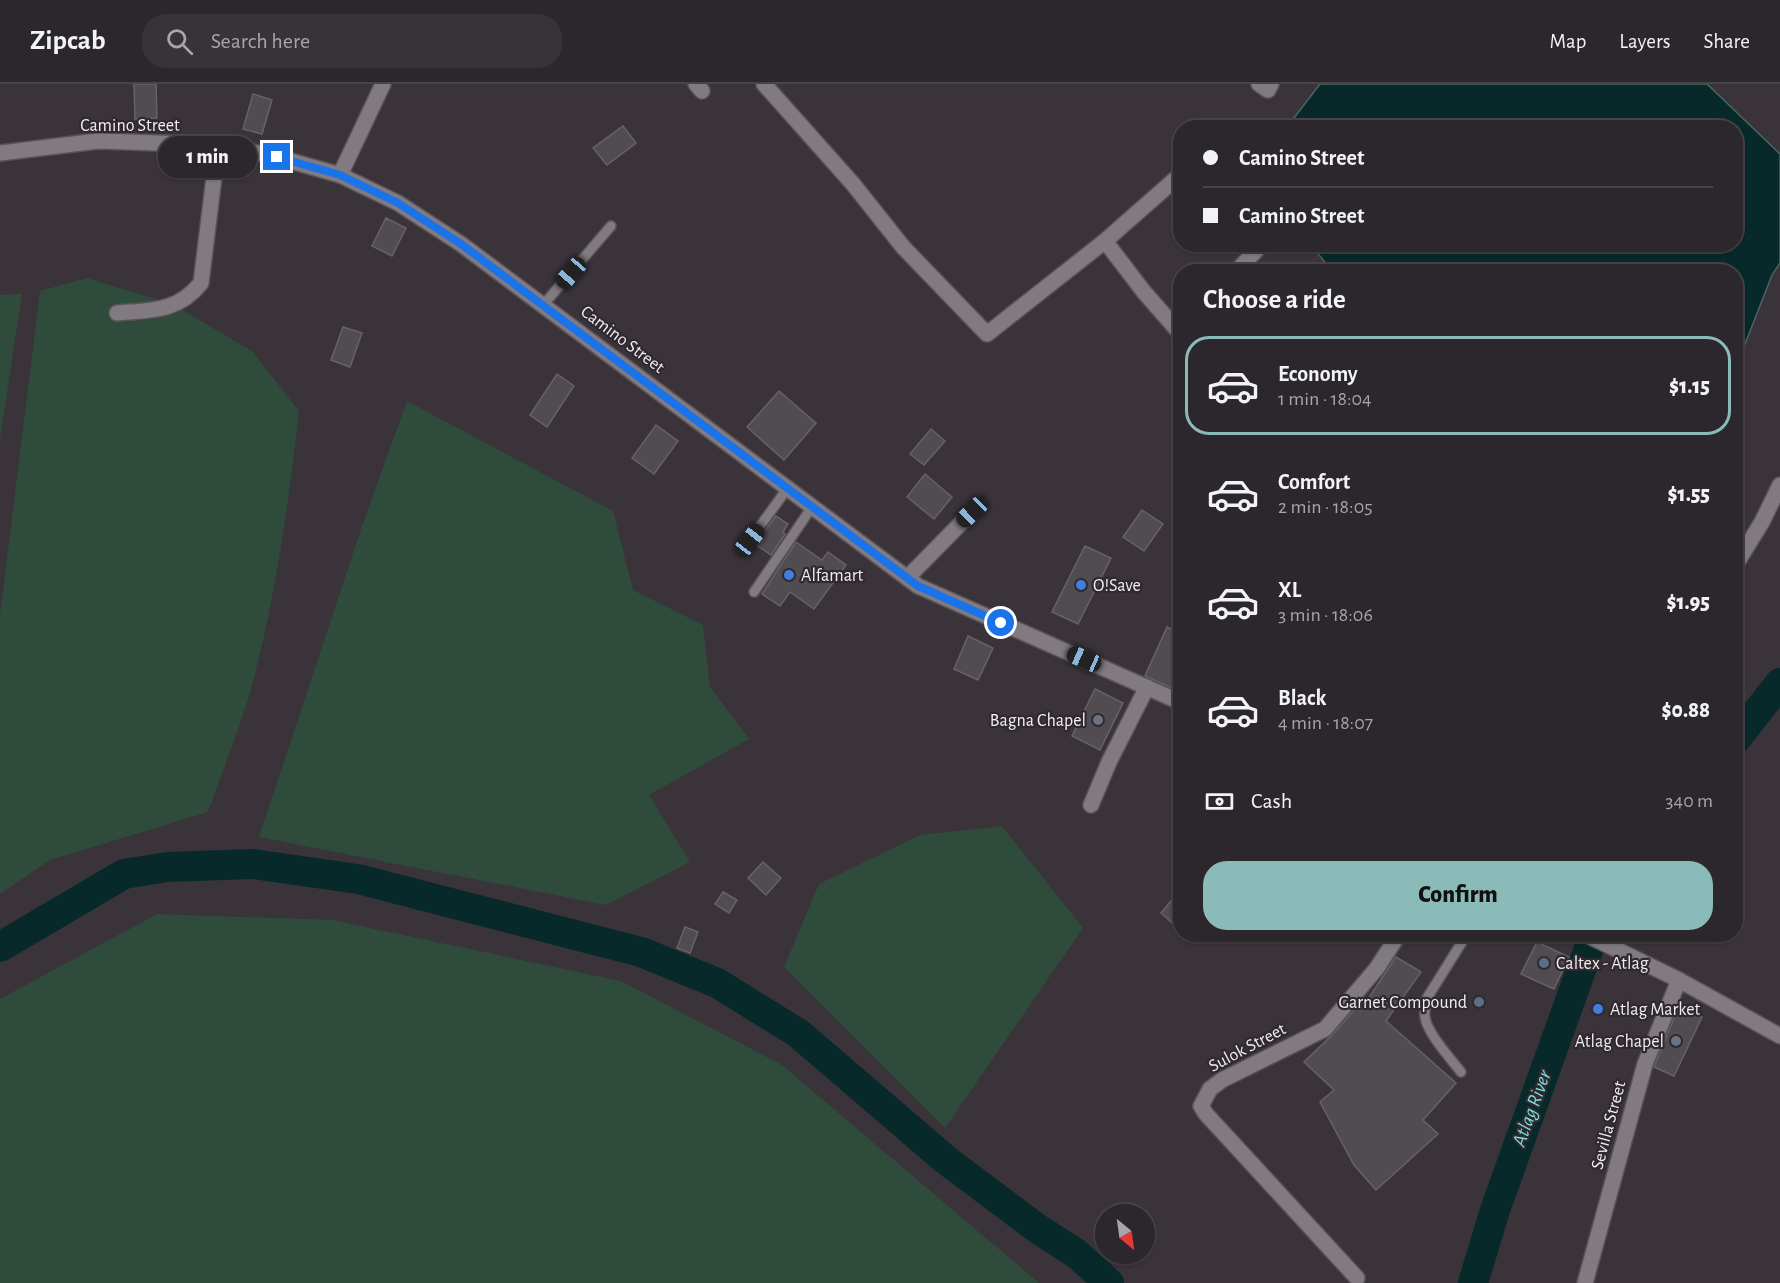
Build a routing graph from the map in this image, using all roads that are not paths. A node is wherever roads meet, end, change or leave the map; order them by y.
1 (383, 84) edge
2 (1259, 84) edge
3 (1271, 84) edge
4 (772, 86) edge
5 (218, 145) junction
6 (0, 153) edge
7 (340, 175) junction
8 (1173, 181) edge
9 (611, 226) dead end
10 (1105, 241) junction
11 (1255, 252) edge
12 (1243, 264) edge
13 (544, 304) junction
14 (117, 313) dead end
15 (1173, 323) edge
16 (1780, 485) edge
17 (787, 489) junction
18 (812, 507) junction
19 (972, 512) dead end
20 (750, 540) dead end
21 (1743, 553) edge
22 (907, 578) junction
23 (754, 592) dead end
24 (1147, 687) junction
25 (1173, 699) edge
26 (1091, 806) dead end
27 (1394, 942) edge
28 (1462, 942) edge
29 (1600, 942) edge
30 (1679, 980) junction
31 (1780, 1036) edge
32 (1461, 1072) dead end
33 (1357, 1278) dead end
34 (1585, 1283) edge

1 - 7 street
2 - 3 street
4 - 10 street
5 - 6 street, Camino Street
5 - 7 street, Camino Street
5 - 14 street
7 - 13 street, Camino Street
8 - 10 street
9 - 13 lane
10 - 15 street
11 - 12 street
13 - 17 street, Camino Street
16 - 21 street
17 - 18 street, Camino Street
17 - 20 lane
18 - 22 street, Camino Street
18 - 23 lane
19 - 22 street
22 - 24 street, Camino Street
24 - 25 street, Camino Street
24 - 26 street
27 - 33 street, Sulok Street
28 - 32 lane
29 - 30 street
30 - 31 street
30 - 34 street, Sevilla Street

